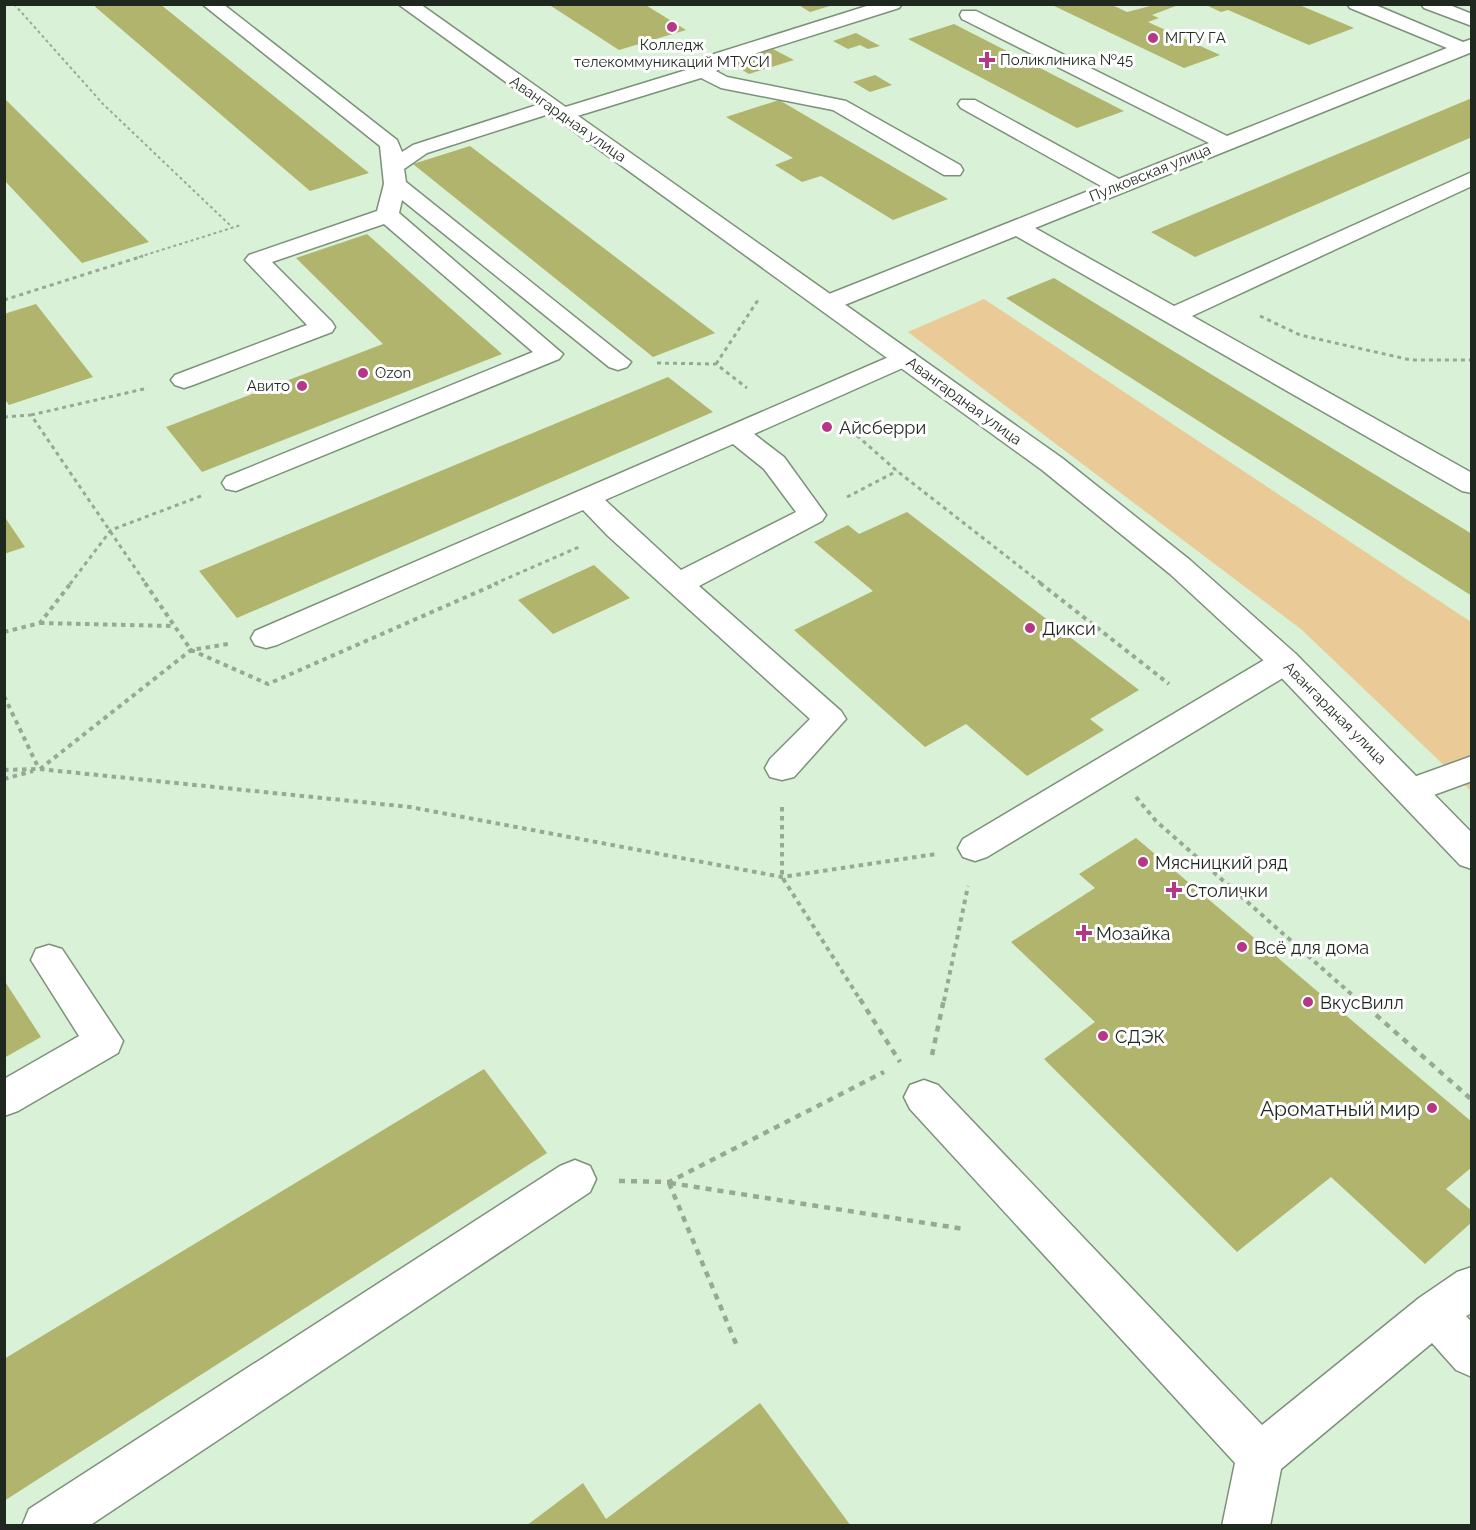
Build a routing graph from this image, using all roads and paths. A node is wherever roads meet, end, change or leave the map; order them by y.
1 (14, 4) edge
2 (211, 4) edge
3 (407, 4) edge
4 (893, 4) edge
5 (1356, 4) edge
6 (1430, 4) edge
7 (969, 15) dead end
8 (1472, 21) edge
9 (1467, 46) edge
10 (703, 71) junction
11 (968, 105) dead end
12 (556, 111) junction
13 (1226, 143) junction
14 (952, 170) dead end
15 (394, 175) junction
16 (1472, 178) edge
17 (1118, 186) junction
18 (387, 215) junction
19 (243, 225) dead end
20 (1017, 227) junction
21 (233, 228) junction
22 (791, 276) junction
23 (1217, 296) junction
24 (4, 300) edge
25 (828, 303) junction
26 (1174, 315) junction
27 (905, 358) junction
28 (1472, 360) edge
29 (618, 362) joint
30 (716, 364) junction
31 (184, 380) joint
32 (814, 398) junction
33 (781, 413) junction
34 (31, 415) junction
35 (4, 417) edge
36 (736, 433) junction
37 (1472, 457) edge
38 (897, 471) junction
39 (1448, 471) junction
40 (236, 483) joint
41 (1472, 485) edge
42 (588, 499) junction
43 (812, 515) junction
44 (111, 530) junction
45 (680, 583) junction
46 (40, 623) junction
47 (174, 627) dead end
48 (4, 632) edge
49 (266, 638) joint
50 (1285, 662) junction
51 (4, 696) edge
52 (1203, 710) junction
53 (1112, 767) junction
54 (782, 768) joint
55 (1472, 768) edge
56 (39, 769) junction
57 (4, 771) edge
58 (4, 779) edge
59 (1413, 791) junction
60 (975, 848) junction
61 (1472, 856) edge
62 (782, 877) junction
63 (49, 960) dead end
64 (924, 1097) joint
65 (4, 1099) edge
66 (1472, 1100) edge
67 (575, 1179) joint
68 (669, 1182) junction
69 (964, 1229) dead end
70 (1472, 1287) edge
71 (1434, 1313) junction
72 (737, 1346) dead end
73 (1472, 1354) edge
74 (1260, 1456) junction
75 (46, 1526) edge
76 (1246, 1526) edge

1 - 21 path
2 - 15 main road
3 - 12 main road, Авангардная улица
4 - 10 main road
5 - 9 main road
6 - 8 main road
7 - 13 main road
9 - 13 main road, Пулковская улица
10 - 12 main road
10 - 14 main road
11 - 17 main road
12 - 15 main road
12 - 22 main road, Авангардная улица
13 - 17 main road, Пулковская улица
15 - 18 main road
15 - 29 main road
16 - 23 main road
17 - 20 main road, Пулковская улица
18 - 31 main road
18 - 40 main road
19 - 21 path
20 - 25 main road, Пулковская улица
20 - 26 main road
21 - 24 path
22 - 25 main road, Авангардная улица
22 - 30 path
23 - 26 main road
23 - 28 path
25 - 27 main road, Авангардная улица
26 - 39 main road
27 - 32 main road
27 - 50 main road, Авангардная улица
29 - 30 path
30 - 33 path
31 - 34 path
32 - 33 main road
32 - 38 path
33 - 36 main road
34 - 35 path
34 - 44 path
36 - 42 main road
36 - 43 main road
37 - 39 main road
38 - 43 path
38 - 52 path
39 - 41 main road
40 - 44 path
42 - 45 main road
42 - 49 main road
43 - 45 main road
44 - 46 path
45 - 54 main road
46 - 47 path
46 - 48 path
49 - 56 path
50 - 52 main road
50 - 59 main road, Авангардная улица
51 - 56 path
52 - 53 main road
53 - 60 main road
53 - 66 path
54 - 62 path
55 - 59 main road
56 - 57 path
56 - 58 path
56 - 62 path
59 - 61 main road, Авангардная улица
60 - 62 path
60 - 64 path
62 - 68 path
63 - 65 main road
64 - 74 main road
67 - 68 path
67 - 75 main road
68 - 69 path
68 - 72 path
70 - 71 main road
71 - 73 main road
71 - 74 main road
74 - 76 main road

